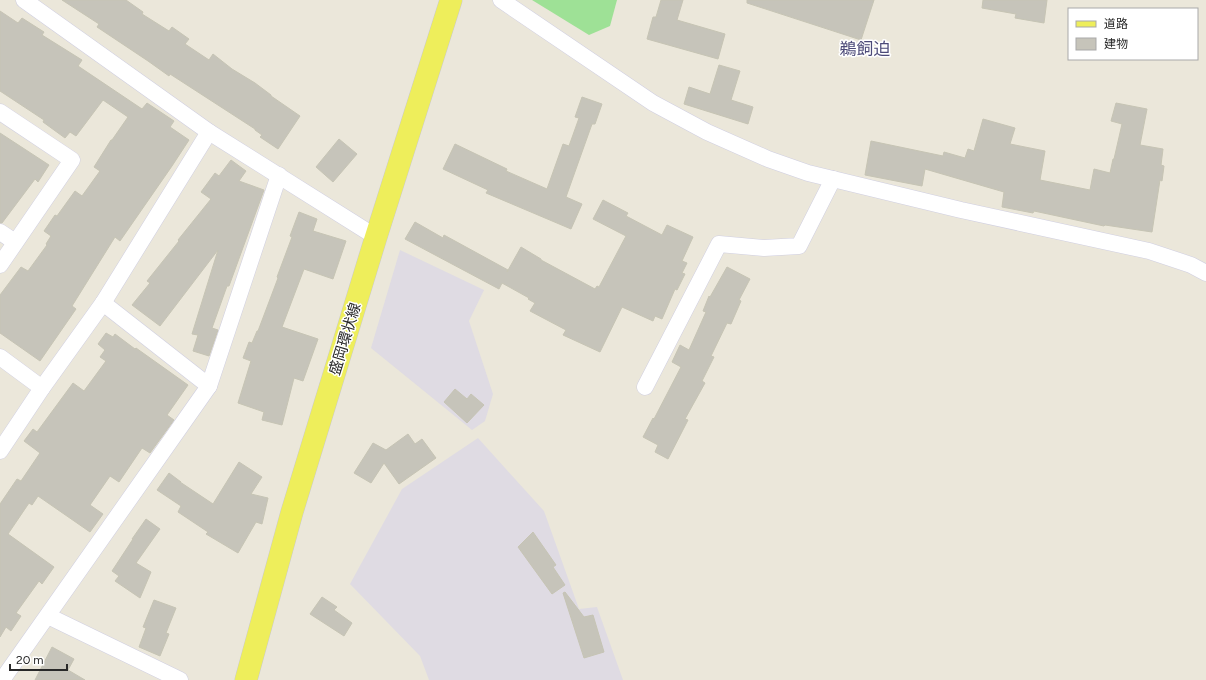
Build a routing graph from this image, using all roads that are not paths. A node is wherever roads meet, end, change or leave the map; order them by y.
1 (24, 0) edge
2 (451, 0) edge
3 (501, 0) edge
4 (0, 112) edge
5 (209, 132) junction
6 (279, 175) junction
7 (833, 179) junction
8 (0, 232) edge
9 (376, 237) junction
10 (15, 242) junction
11 (0, 265) edge
12 (1206, 273) edge
13 (104, 303) junction
14 (0, 357) edge
15 (209, 386) junction
16 (645, 387) dead end
17 (42, 388) junction
18 (0, 451) edge
19 (48, 616) junction
20 (2, 680) edge
21 (180, 680) edge
22 (246, 680) edge

1 - 5 street
2 - 9 main road, 盛岡環状線
3 - 7 street
4 - 10 street
5 - 6 street
5 - 13 street
6 - 9 street
6 - 15 street
7 - 12 street
7 - 16 street
8 - 10 street
9 - 22 main road, 盛岡環状線
10 - 11 street
13 - 15 street
13 - 17 street
14 - 17 street
15 - 19 street
17 - 18 street
19 - 20 street
19 - 21 street

